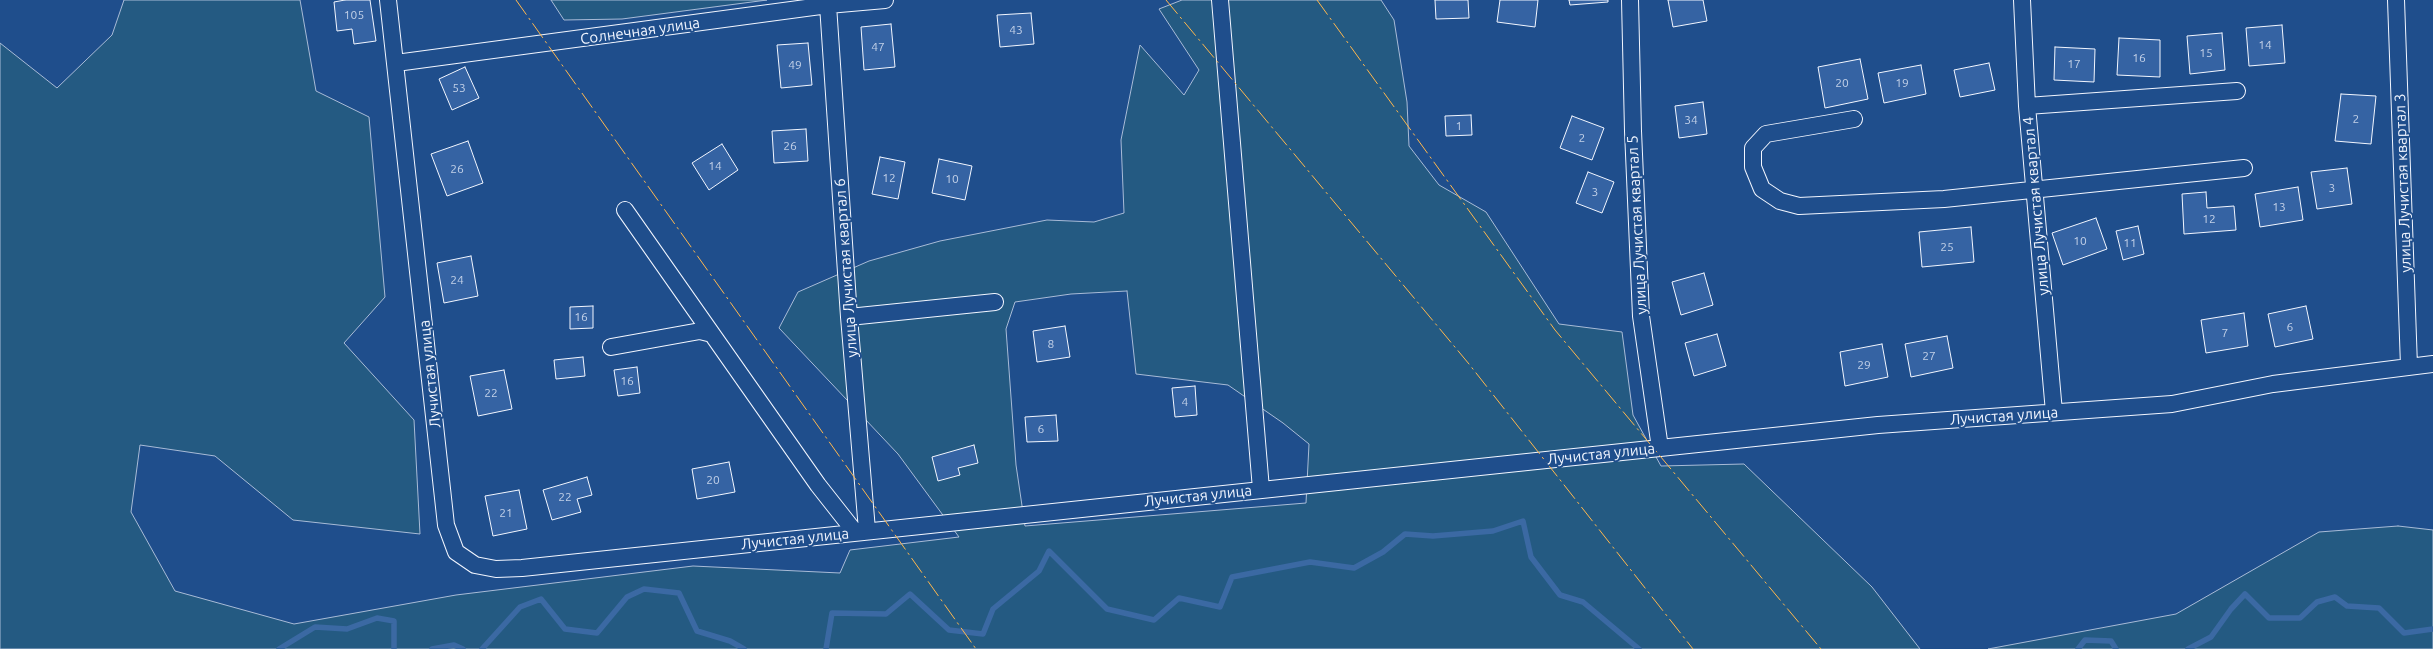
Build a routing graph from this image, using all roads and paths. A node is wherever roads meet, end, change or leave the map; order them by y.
1 (388, 0) edge
2 (885, 0) edge
3 (1220, 0) edge
4 (1630, 0) edge
5 (2022, 0) edge
6 (2396, 0) edge
7 (828, 6) junction
8 (396, 63) junction
9 (2237, 91) dead end
10 (2027, 106) junction
11 (1854, 119) dead end
12 (2244, 168) dead end
13 (2034, 188) junction
14 (625, 210) dead end
15 (995, 302) dead end
16 (849, 317) junction
17 (712, 334) junction
18 (611, 347) dead end
19 (2433, 364) edge
20 (2409, 366) junction
21 (2054, 412) junction
22 (1660, 448) junction
23 (1261, 489) junction
24 (861, 531) junction

1 - 8 street, Лучистая улица
2 - 7 street, Солнечная улица
3 - 23 street
4 - 22 street, улица Лучистая квартал 5
5 - 10 street, улица Лучистая квартал 4
6 - 20 street, улица Лучистая квартал 3
7 - 8 street, Солнечная улица
7 - 16 street, улица Лучистая квартал 6
8 - 24 street, Лучистая улица
9 - 10 street
10 - 13 street, улица Лучистая квартал 4
11 - 13 street
12 - 13 street
13 - 21 street, улица Лучистая квартал 4
14 - 17 street
15 - 16 street
16 - 24 street, улица Лучистая квартал 6
17 - 18 street
17 - 24 street
19 - 20 street, Лучистая улица
20 - 21 street, Лучистая улица
21 - 22 street, Лучистая улица
22 - 23 street, Лучистая улица
23 - 24 street, Лучистая улица

